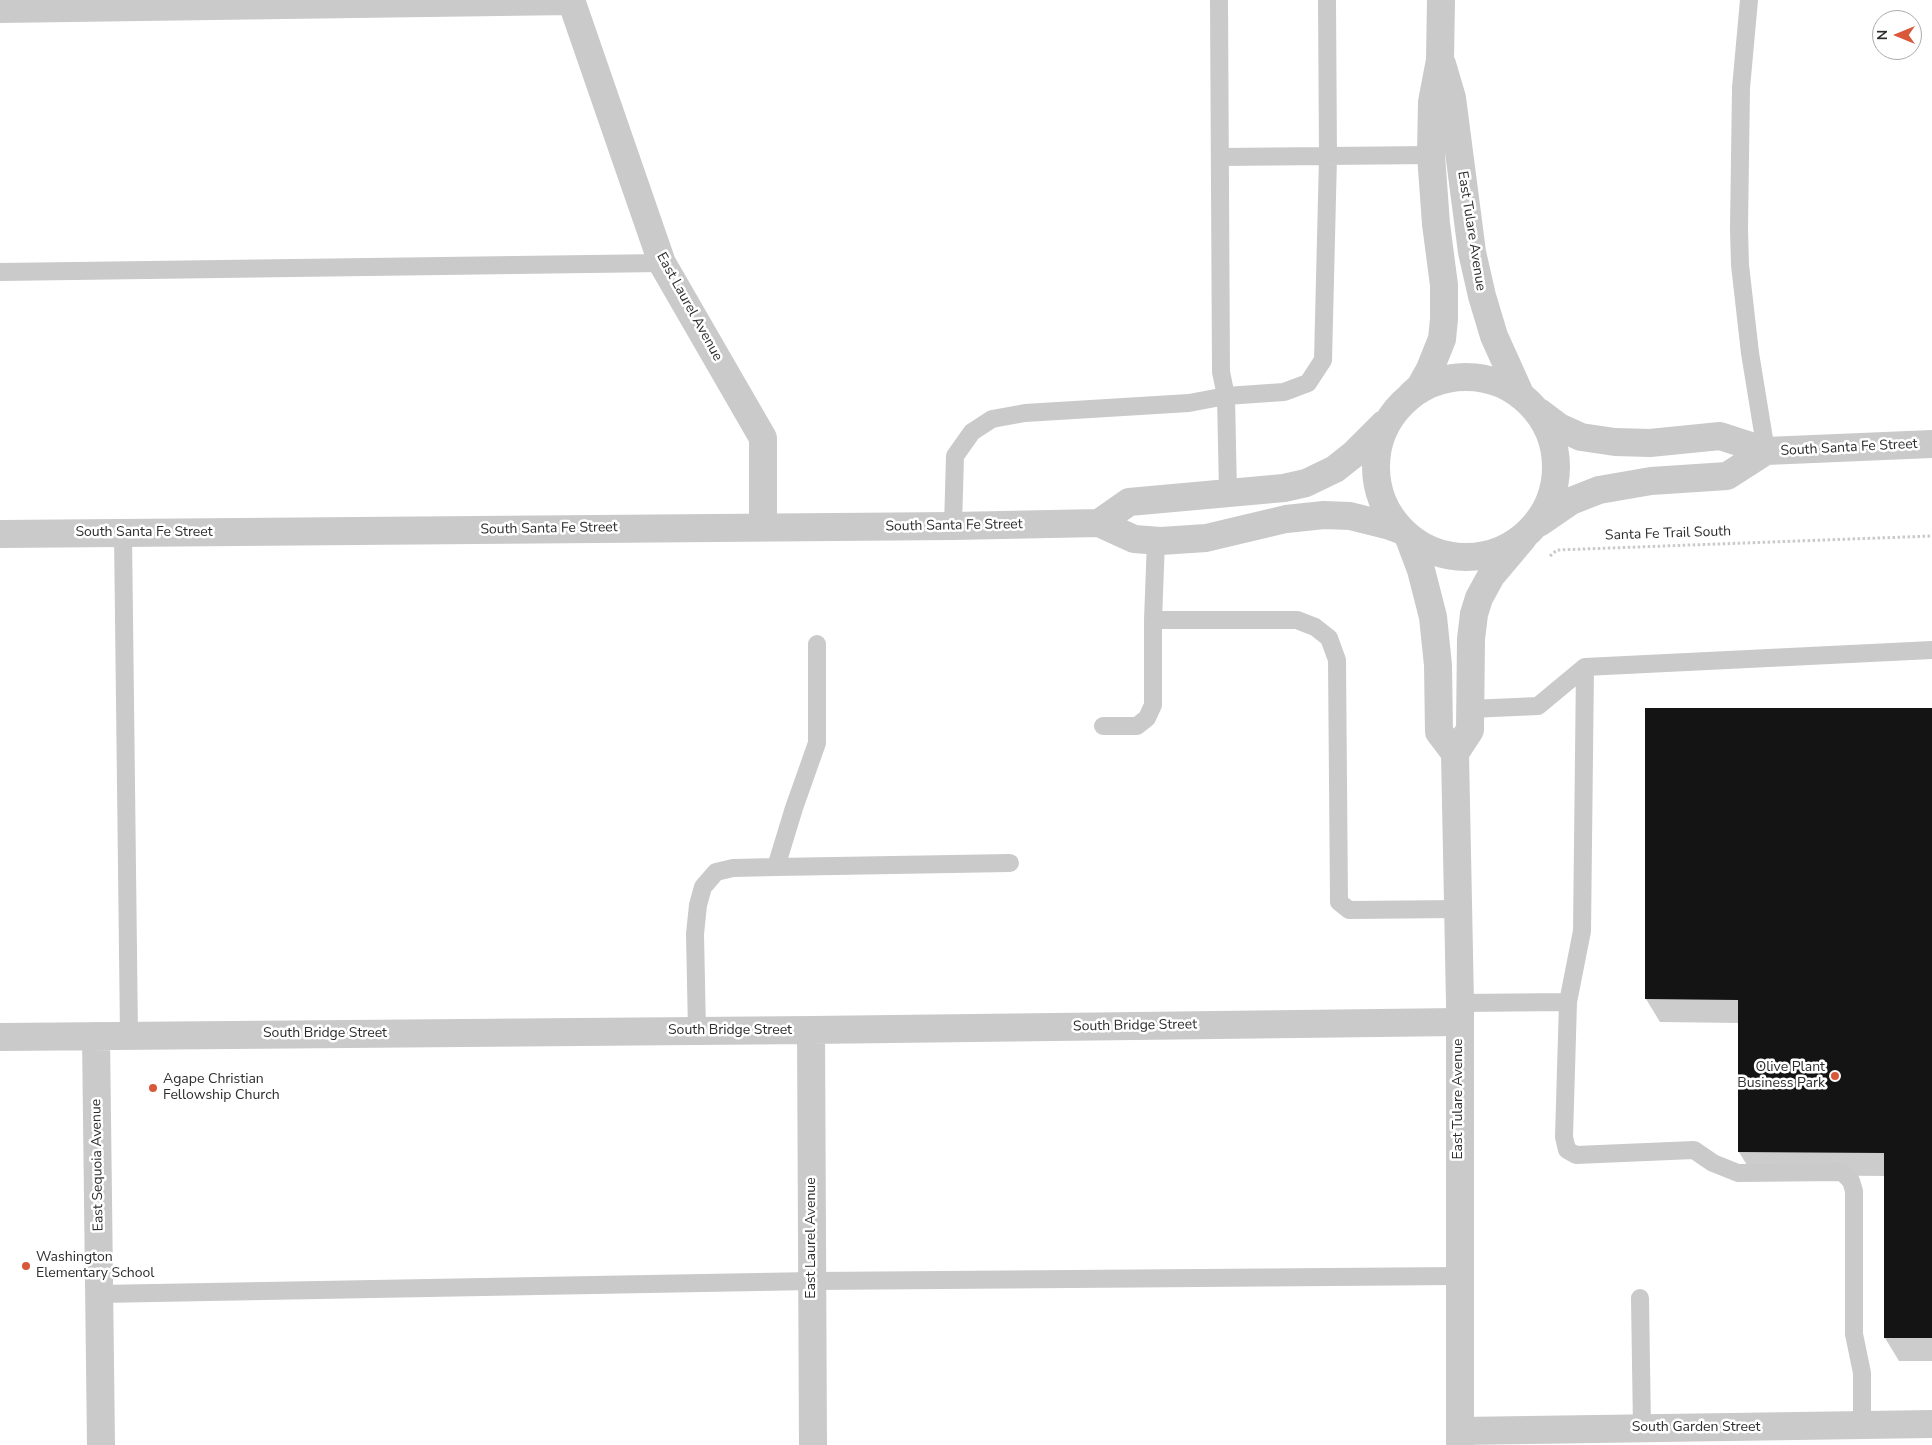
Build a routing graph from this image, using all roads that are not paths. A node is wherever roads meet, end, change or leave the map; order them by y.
1 (571, 0) edge
2 (1219, 0) edge
3 (1327, 0) edge
4 (1441, 0) edge
5 (1749, 0) edge
6 (0, 8) edge
7 (1440, 60) junction
8 (1431, 155) junction
9 (1221, 157) junction
10 (1328, 157) junction
11 (662, 263) junction
12 (0, 272) edge
13 (1226, 396) junction
14 (1410, 396) junction
15 (1526, 400) junction
16 (1391, 417) junction
17 (1932, 444) edge
18 (1766, 451) junction
19 (1228, 494) junction
20 (1099, 523) junction
21 (953, 526) junction
22 (763, 527) junction
23 (1528, 533) junction
24 (0, 534) edge
25 (123, 534) junction
26 (1405, 534) junction
27 (1156, 541) junction
28 (1153, 620) junction
29 (818, 644) dead end
30 (1932, 650) edge
31 (1585, 666) junction
32 (1470, 709) junction
33 (1103, 726) dead end
34 (1456, 753) junction
35 (1010, 863) dead end
36 (776, 867) junction
37 (1458, 909) junction
38 (1568, 1002) junction
39 (1460, 1013) junction
40 (811, 1030) junction
41 (696, 1031) junction
42 (129, 1035) junction
43 (96, 1036) junction
44 (0, 1037) edge
45 (1459, 1276) junction
46 (813, 1281) junction
47 (99, 1294) junction
48 (1640, 1298) dead end
49 (1932, 1424) edge
50 (1862, 1425) junction
51 (1642, 1428) junction
52 (1460, 1438) edge
53 (101, 1445) edge
54 (813, 1445) edge

1 - 6 street
1 - 11 street, East Laurel Avenue
2 - 9 lane
3 - 10 lane
4 - 7 street, East Tulare Avenue
5 - 18 lane
7 - 8 street, East Tulare Avenue
7 - 15 street, East Tulare Avenue
8 - 10 lane
8 - 14 street, East Tulare Avenue
9 - 10 lane
9 - 13 lane
10 - 13 lane
11 - 12 lane
11 - 22 street, East Laurel Avenue
13 - 19 lane
13 - 21 lane
14 - 15 street
14 - 16 street
15 - 18 street, South Santa Fe Street
15 - 23 street
16 - 19 street
16 - 26 street
17 - 18 street, South Santa Fe Street
18 - 23 street, South Santa Fe Street
19 - 20 street
20 - 21 street, South Santa Fe Street
20 - 27 street, South Santa Fe Street
21 - 22 street, South Santa Fe Street
22 - 25 street, South Santa Fe Street
23 - 26 street
23 - 32 street
24 - 25 street, South Santa Fe Street
25 - 42 lane
26 - 27 street, South Santa Fe Street
26 - 34 street
27 - 28 lane
28 - 33 lane
28 - 37 lane
29 - 36 lane
30 - 31 lane
31 - 32 lane
31 - 38 lane
32 - 34 street
34 - 37 street, East Tulare Avenue
35 - 36 lane
36 - 41 lane
37 - 39 street, East Tulare Avenue
38 - 39 lane
38 - 50 lane
39 - 40 street, South Bridge Street
39 - 45 street, East Tulare Avenue
40 - 41 street, South Bridge Street
40 - 46 street, East Laurel Avenue
41 - 42 street, South Bridge Street
42 - 43 street, South Bridge Street
43 - 44 street, South Bridge Street
43 - 47 street, East Sequoia Avenue
45 - 46 lane
45 - 52 street, East Tulare Avenue
46 - 47 lane
46 - 54 street, East Laurel Avenue
47 - 53 street, East Sequoia Avenue
48 - 51 lane
49 - 50 street, South Garden Street
50 - 51 street, South Garden Street
51 - 52 street, South Garden Street

